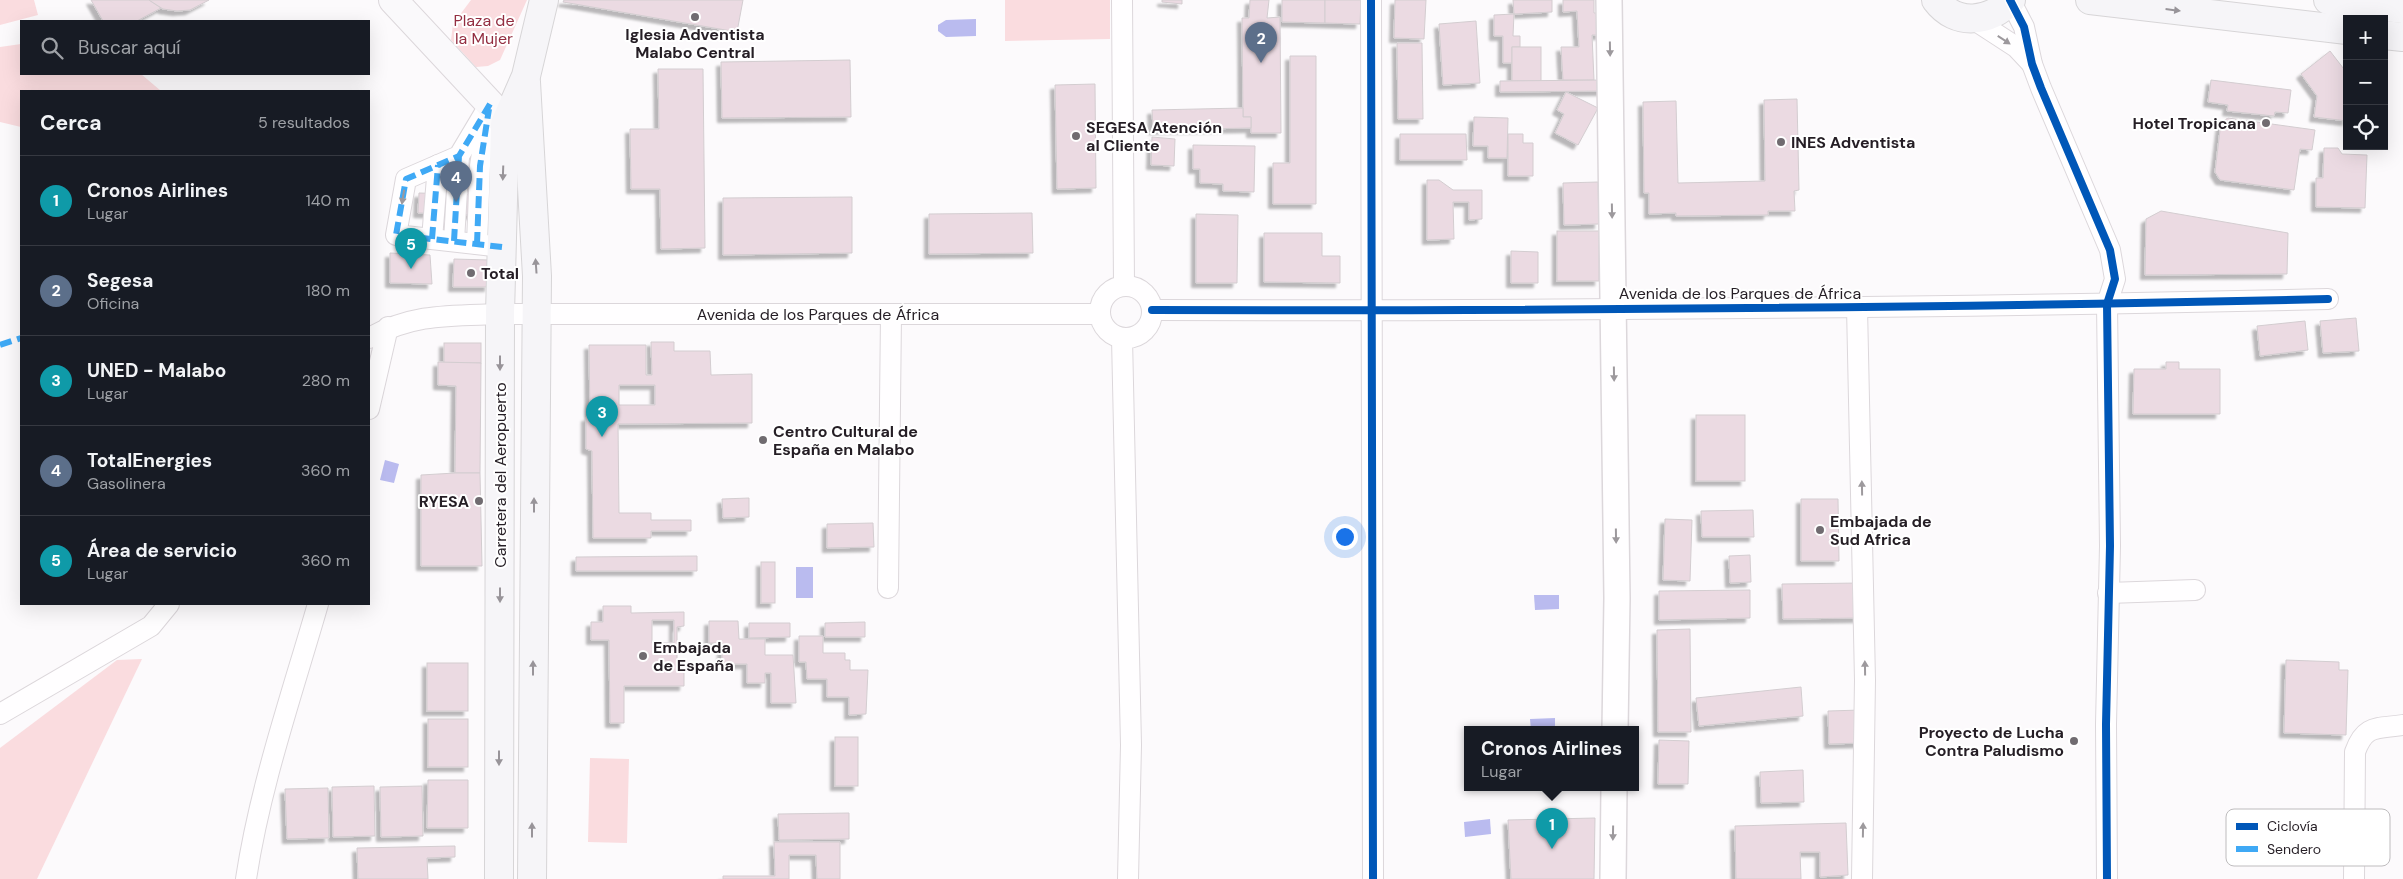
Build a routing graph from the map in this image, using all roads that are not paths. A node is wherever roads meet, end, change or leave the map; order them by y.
1 (393, 0) edge
2 (544, 0) edge
3 (1122, 0) edge
4 (1371, 0) edge
5 (1609, 0) edge
6 (1936, 0) edge
7 (2010, 0) edge
8 (2090, 0) edge
9 (2328, 0) edge
10 (2365, 2) edge
11 (2403, 9) edge
12 (1973, 19) junction
13 (2343, 30) edge
14 (2388, 35) edge
15 (2403, 37) edge
16 (2032, 64) junction
17 (508, 122) junction
18 (459, 156) junction
19 (438, 165) junction
20 (432, 239) junction
21 (454, 242) junction
22 (490, 245) junction
23 (1124, 285) junction
24 (2328, 299) dead end
25 (2108, 304) junction
26 (1858, 306) junction
27 (1614, 308) junction
28 (1152, 310) junction
29 (1373, 310) junction
30 (500, 314) junction
31 (535, 314) junction
32 (890, 314) junction
33 (1100, 314) junction
34 (388, 327) junction
35 (370, 337) edge
36 (1122, 338) junction
37 (370, 405) edge
38 (888, 588) dead end
39 (2195, 590) dead end
40 (2108, 593) junction
41 (168, 605) edge
42 (318, 605) edge
43 (0, 714) edge
44 (1615, 726) edge
45 (2403, 726) edge
46 (1614, 791) edge
47 (2355, 809) edge
48 (2354, 866) edge
49 (246, 879) edge
50 (499, 879) edge
51 (532, 879) edge
52 (1128, 879) edge
53 (1373, 879) edge
54 (1613, 879) edge
55 (1862, 879) edge
56 (2107, 879) edge
57 (2354, 879) edge

1 - 17 main road
2 - 17 main road, Carretera del Aeropuerto
3 - 23 street
4 - 29 street
5 -> 27 street
6 - 12 main road
7 - 12 main road
7 - 16 street
8 -> 13 main road
9 - 10 main road
10 - 11 main road
12 -> 16 street
14 - 15 main road
16 - 25 street
17 - 18 street
17 -> 22 main road, Carretera del Aeropuerto
31 -> 17 main road, Carretera del Aeropuerto
18 - 19 street
18 - 21 street
19 - 20 street
19 -> 20 street
20 - 21 street
21 - 22 street
22 - 30 main road, Carretera del Aeropuerto
23 - 28 street
23 - 33 street
24 - 25 street, Avenida de los Parques de África
25 - 26 street, Avenida de los Parques de África
25 - 40 street
26 - 27 street, Avenida de los Parques de África
55 -> 26 street
27 - 29 street, Avenida de los Parques de África
27 -> 44 street
28 - 29 street, Avenida de los Parques de África
28 - 36 street
29 - 53 street
30 - 31 street, Avenida de los Parques de África
30 - 34 street, Avenida de los Parques de África
30 -> 50 main road, Carretera del Aeropuerto
31 - 32 street, Avenida de los Parques de África
51 -> 31 main road, Carretera del Aeropuerto
32 - 33 street, Avenida de los Parques de África
32 - 38 street
33 - 36 street
34 - 35 street, Avenida de los Parques de África
34 - 37 street
36 - 52 street
39 - 40 street
40 - 56 street
41 - 43 street
42 - 49 street
45 - 47 street
46 -> 54 street
48 - 57 street

